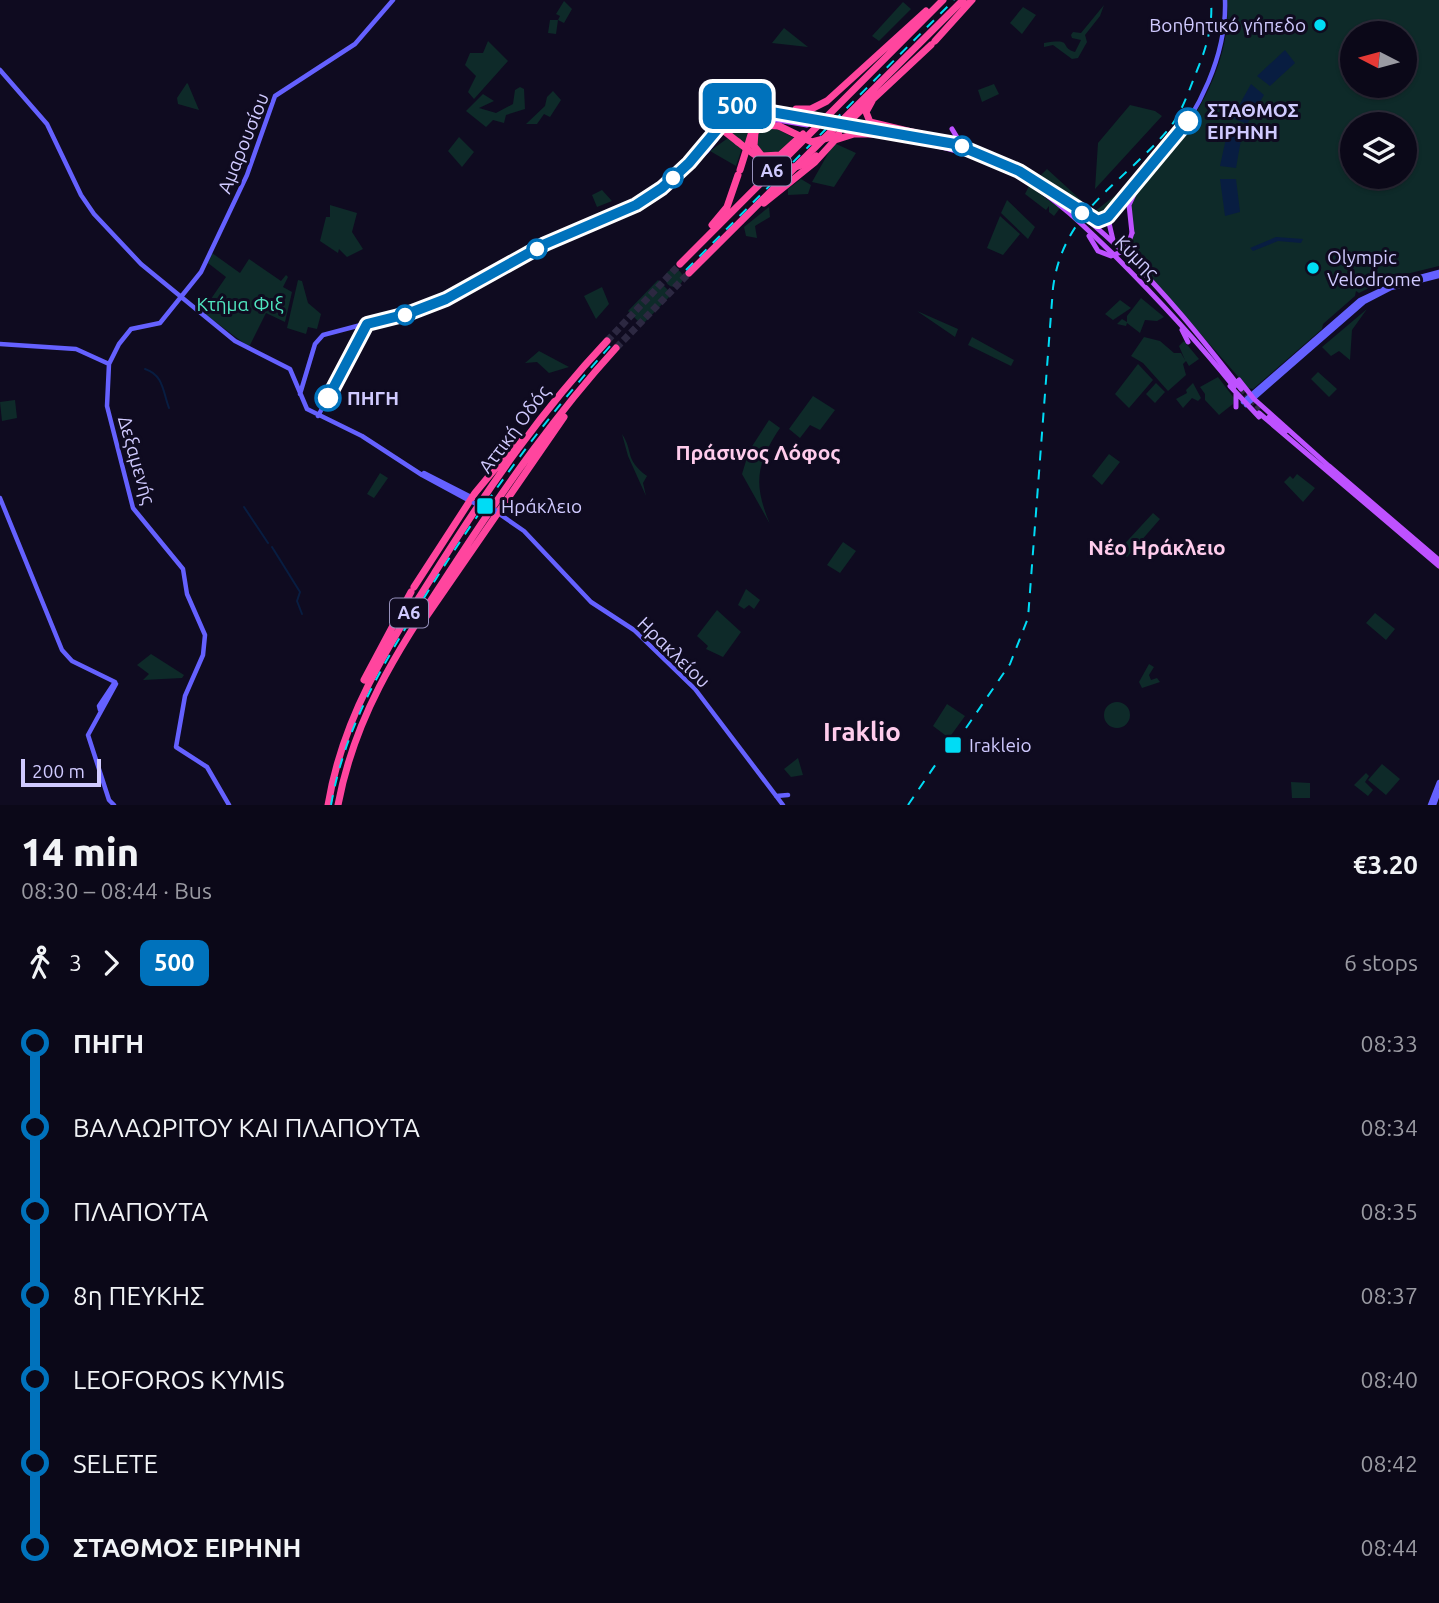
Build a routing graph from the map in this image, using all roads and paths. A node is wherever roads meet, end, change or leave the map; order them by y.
1 (393, 0) edge
2 (941, 0) edge
3 (963, 0) edge
4 (972, 0) edge
5 (1224, 0) edge
6 (0, 70) edge
7 (883, 87) junction
8 (842, 102) junction
9 (738, 109) junction
10 (796, 109) dead end
11 (805, 120) junction
12 (951, 129) dead end
13 (845, 130) junction
14 (875, 132) junction
15 (729, 134) junction
16 (854, 134) junction
17 (717, 140) joint
18 (962, 144) junction
19 (970, 149) junction
20 (1143, 175) junction
21 (1121, 202) junction
22 (1077, 215) junction
23 (724, 236) junction
24 (1130, 261) junction
25 (504, 268) junction
26 (689, 273) tunnel mouth
27 (1439, 274) edge
28 (1162, 295) junction
29 (182, 298) junction
30 (1163, 305) junction
31 (367, 324) junction
32 (1182, 330) junction
33 (607, 341) tunnel mouth
34 (1188, 342) dead end
35 (0, 344) edge
36 (616, 348) tunnel mouth
37 (109, 364) junction
38 (592, 374) junction
39 (1238, 391) junction
40 (560, 393) junction
41 (300, 395) junction
42 (1254, 397) junction
43 (1245, 403) junction
44 (1236, 407) dead end
45 (318, 416) junction
46 (1329, 469) junction
47 (418, 471) junction
48 (461, 496) junction
49 (0, 498) edge
50 (473, 500) junction
51 (495, 511) junction
52 (464, 512) junction
53 (1439, 560) edge
54 (1439, 567) edge
55 (388, 668) junction
56 (341, 746) junction
57 (1439, 782) edge
58 (1439, 791) edge
59 (788, 795) dead end
60 (776, 796) junction
61 (112, 804) edge
62 (229, 805) edge
63 (328, 805) edge
64 (338, 805) edge
65 (783, 805) edge
66 (1432, 805) edge

1 - 29 main road, Αμαρουσίου
2 - 8 highway, Α6
2 - 10 highway
3 - 23 highway, Α6
4 - 7 highway
5 - 20 main road
6 - 29 main road, Ηρακλείου
7 - 15 highway, bridge
7 - 18 highway
8 - 11 highway, Α6
8 - 13 highway, bridge
9 - 11 main road
9 - 13 main road, bridge
9 - 15 main road
11 - 13 highway, bridge
12 - 18 main road
13 - 14 highway
13 - 16 highway
14 - 16 highway
14 - 19 main road, Κύμης
14 - 22 main road, Κύμης
15 - 17 highway
15 - 25 main road
16 - 23 highway
17 - 25 main road
18 - 19 main road
19 - 22 main road, Κύμης
20 - 21 main road
20 - 22 main road, bridge
21 - 22 main road
21 - 24 main road
22 - 24 main road, Κύμης
22 - 30 main road, Κύμης
23 - 26 highway, Α6
24 - 28 main road, Κύμης
25 - 31 main road
27 - 42 main road
28 - 39 main road, Κύμης
28 - 42 main road, Κύμης
29 - 37 main road, Αμαρουσίου
29 - 41 main road, Ηρακλείου
30 - 32 main road, Κύμης
30 - 39 main road, Κύμης
31 - 41 main road
31 - 45 main road
32 - 34 main road
32 - 39 main road, Κύμης
33 - 40 highway, Αττική Οδός / Α6
35 - 37 main road
36 - 38 highway, Αττική Οδός / Α6
37 - 62 main road, Δεξαμενής
38 - 51 highway
38 - 55 highway, Αττική Οδός / Α6
39 - 43 main road, Κύμης
39 - 44 main road
40 - 50 highway
40 - 56 highway, Αττική Οδός / Α6
41 - 45 main road, Ηρακλείου
42 - 43 main road
42 - 46 main road, Κύμης
43 - 46 main road, Κύμης
45 - 47 main road, Ηρακλείου
46 - 53 main road, Κύμης
46 - 54 main road, Κύμης
47 - 48 main road, Ηρακλείου
47 - 50 main road, Ηρακλείου
48 - 50 main road, Ηρακλείου
48 - 52 highway
49 - 61 main road
50 - 51 main road, Ηρακλείου, bridge
50 - 52 highway
51 - 55 highway
51 - 60 main road, Ηρακλείου
52 - 56 highway
55 - 64 highway, Αττική Οδός / Α6
56 - 63 highway, Αττική Οδός / Α6
57 - 66 main road
58 - 66 main road
59 - 60 main road
60 - 65 main road, Ηρακλείου

